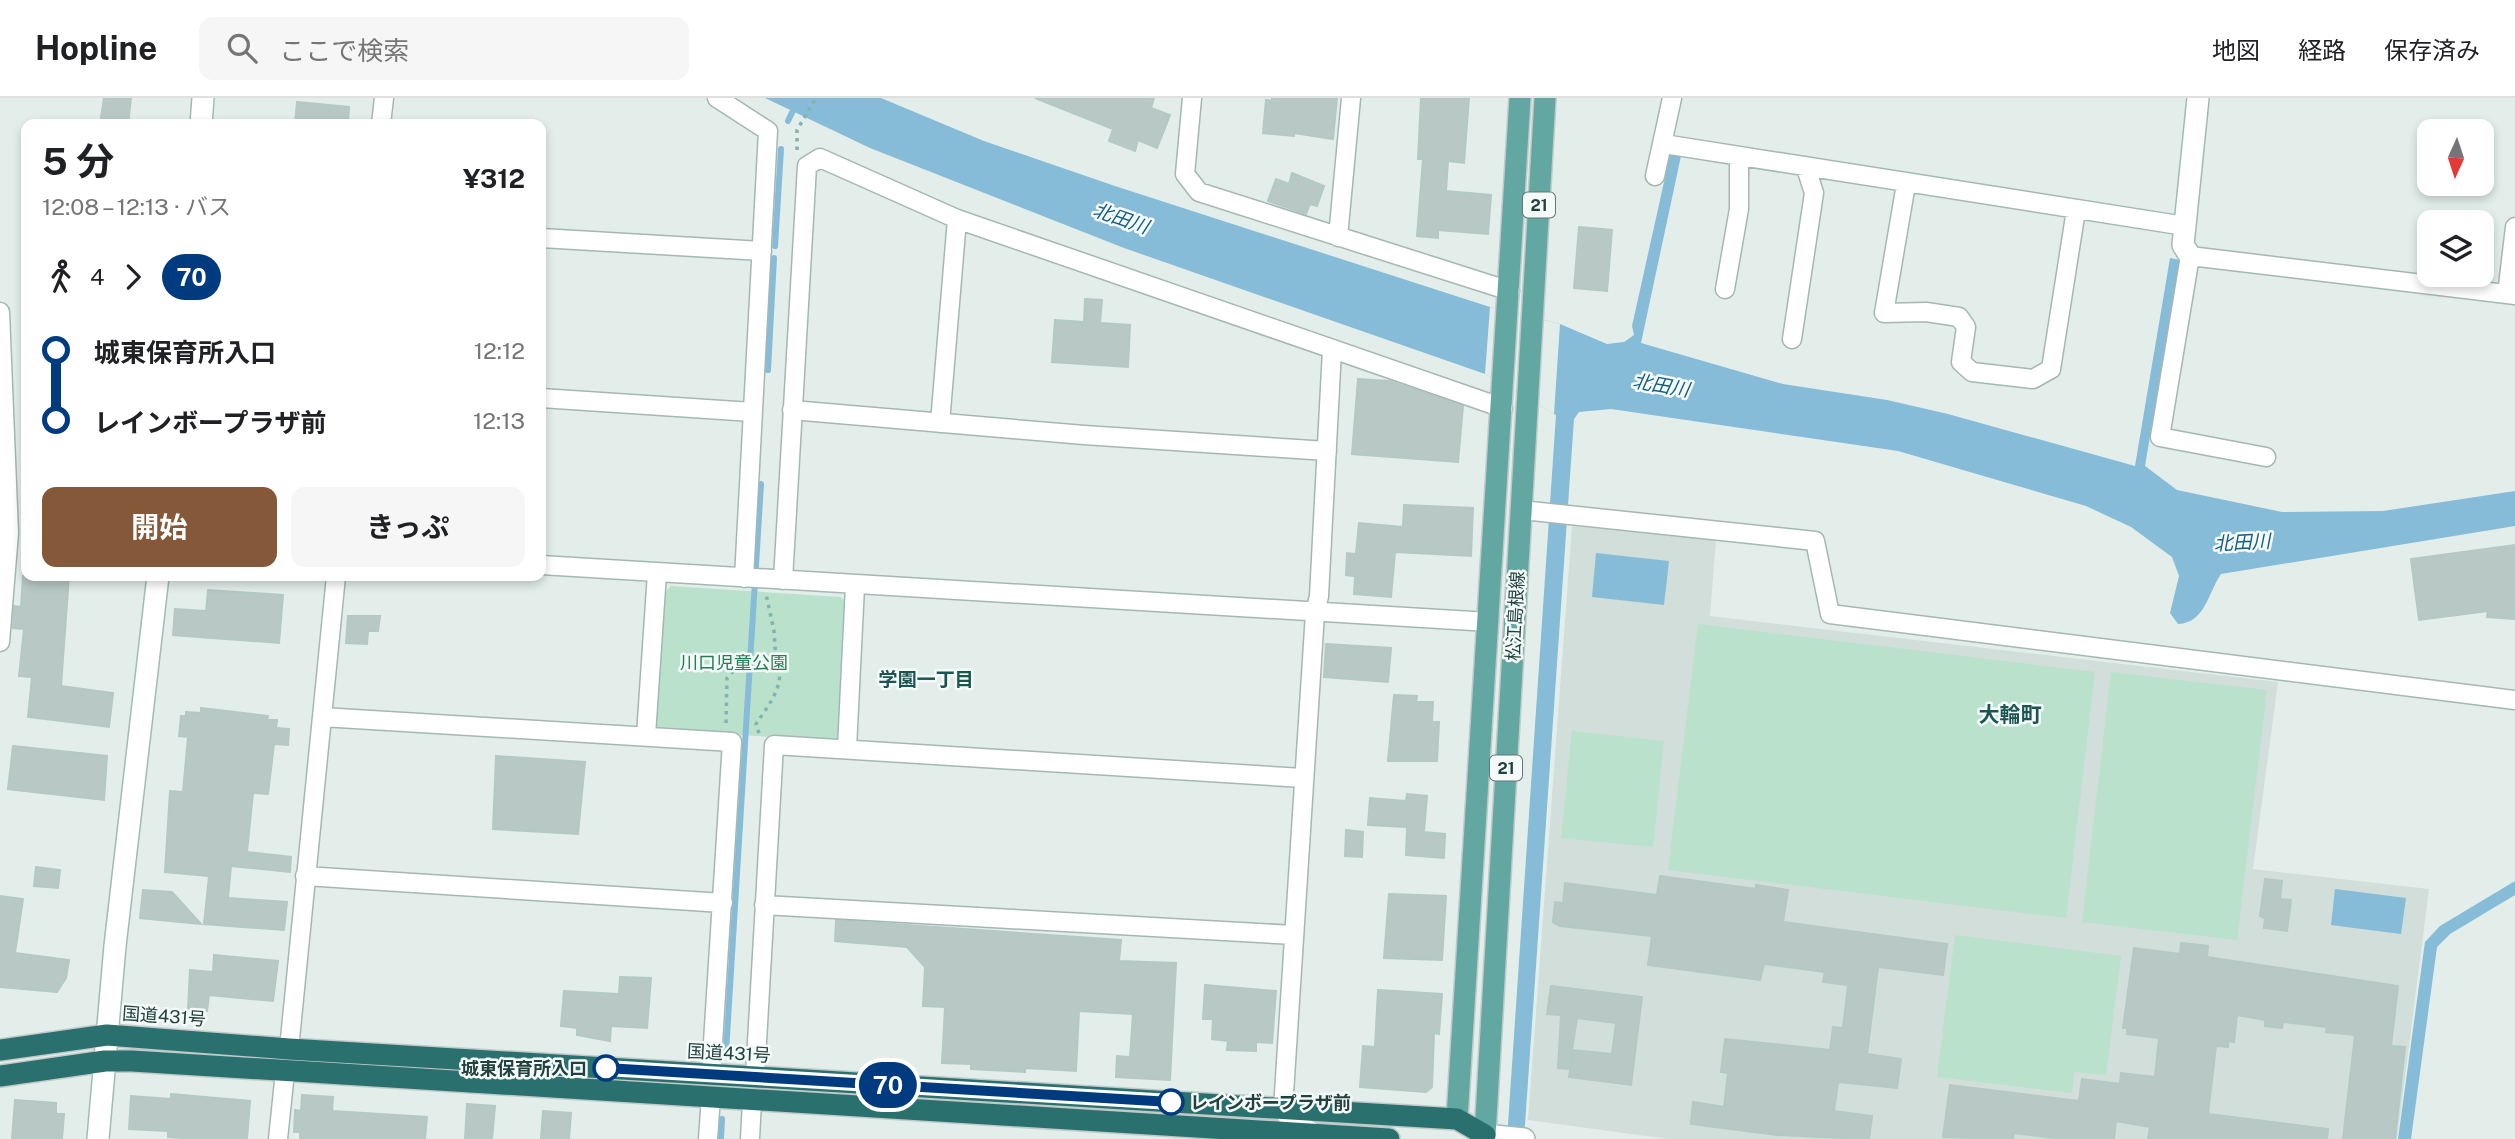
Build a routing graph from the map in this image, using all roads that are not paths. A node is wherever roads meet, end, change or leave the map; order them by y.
1 (204, 98) edge
2 (384, 98) edge
3 (717, 98) edge
4 (1192, 98) edge
5 (1351, 98) edge
6 (1520, 98) edge
7 (1545, 98) edge
8 (1672, 98) edge
9 (2198, 98) edge
10 (202, 119) edge
11 (382, 119) edge
12 (1664, 144) junction
13 (1739, 158) junction
14 (1806, 168) junction
15 (1655, 176) dead end
16 (1906, 184) junction
17 (2076, 210) junction
18 (957, 219) junction
19 (2185, 226) junction
20 (2515, 227) edge
21 (1339, 237) junction
22 (546, 238) edge
23 (762, 251) junction
24 (2190, 256) junction
25 (1724, 289) dead end
26 (2511, 294) edge
27 (1510, 297) junction
28 (0, 312) edge
29 (1792, 339) dead end
30 (1332, 350) junction
31 (546, 398) edge
32 (1503, 401) junction
33 (792, 410) junction
34 (752, 412) junction
35 (940, 423) junction
36 (1327, 451) junction
37 (2266, 457) dead end
38 (1521, 510) junction
39 (18, 533) edge
40 (546, 565) edge
41 (657, 573) junction
42 (761, 580) junction
43 (157, 581) edge
44 (336, 581) edge
45 (855, 586) junction
46 (1315, 613) junction
47 (1489, 622) junction
48 (0, 642) edge
49 (2515, 700) edge
50 (322, 717) junction
51 (646, 734) junction
52 (847, 748) junction
53 (1303, 778) junction
54 (305, 876) junction
55 (723, 903) junction
56 (764, 905) junction
57 (1294, 935) junction
58 (107, 1035) junction
59 (289, 1048) junction
60 (0, 1050) edge
61 (105, 1060) junction
62 (285, 1072) junction
63 (711, 1074) junction
64 (0, 1076) edge
65 (755, 1077) junction
66 (711, 1097) junction
67 (752, 1101) junction
68 (1283, 1109) junction
69 (1457, 1129) edge
70 (1319, 1135) junction
71 (1281, 1136) edge
72 (1480, 1138) edge
73 (98, 1139) edge
74 (278, 1139) edge
75 (708, 1139) edge
76 (750, 1139) edge
77 (1389, 1139) edge
78 (1524, 1139) edge

1 - 10 street
2 - 11 street
3 - 23 street
4 - 21 street
5 - 21 street
6 - 27 main road, 松江島根線 / 21
7 - 38 main road, 松江島根線 / 21
8 - 12 street
9 - 19 street
12 - 13 street
12 - 15 street
13 - 14 street
13 - 25 street
14 - 16 street
14 - 29 street
16 - 17 street
16 - 17 street
17 - 19 street
18 - 30 street
18 - 33 street
18 - 35 street
19 - 24 street
20 - 26 street
21 - 27 street
22 - 23 street
23 - 34 street
24 - 26 street
24 - 37 street
27 - 32 main road, 松江島根線 / 21
28 - 39 street
30 - 32 street
30 - 36 street
31 - 34 street
32 - 47 main road, 松江島根線 / 21
33 - 35 street
33 - 42 street
34 - 42 street
35 - 36 street
36 - 46 street
38 - 49 street
38 - 72 main road, 松江島根線 / 21
39 - 48 street
40 - 41 street
41 - 42 street
41 - 51 street
42 - 45 street
43 - 58 street
44 - 50 street
45 - 46 street
45 - 52 street
46 - 47 street
46 - 53 street
47 - 69 main road, 松江島根線 / 21
50 - 51 street
50 - 54 street
51 - 55 street
52 - 53 street
52 - 56 street
53 - 57 street
54 - 55 street
54 - 59 street
55 - 63 street
56 - 57 street
56 - 65 street
57 - 68 street
58 - 59 highway, 国道431号
58 - 60 highway, 国道431号
58 - 61 street
59 - 63 highway, 国道431号
61 - 62 highway
61 - 64 highway
61 - 73 street
62 - 66 highway
62 - 74 street
63 - 65 highway, 国道431号
65 - 68 highway, 国道431号
66 - 67 highway
66 - 75 street
67 - 71 highway
67 - 76 street
68 - 69 highway, 国道431号
68 - 70 street
69 - 72 highway, 国道431号
70 - 71 highway
70 - 77 highway
72 - 78 street

